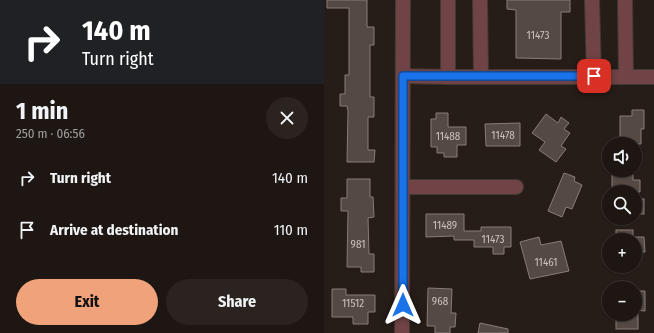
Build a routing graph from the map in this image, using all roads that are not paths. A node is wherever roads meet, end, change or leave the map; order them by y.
1 (403, 0) edge
2 (448, 0) edge
3 (480, 0) edge
4 (592, 0) edge
5 (625, 0) edge
6 (403, 76) junction
7 (594, 76) junction
8 (626, 76) junction
9 (448, 77) junction
10 (481, 77) junction
11 (654, 77) edge
12 (403, 187) junction
13 (516, 187) dead end
14 (402, 333) edge

1 - 6 street
2 - 9 street
3 - 10 street
4 - 7 street
5 - 8 street
6 - 9 street
6 - 12 street
7 - 8 street
7 - 10 street
8 - 11 street
9 - 10 street
12 - 13 street
12 - 14 street

